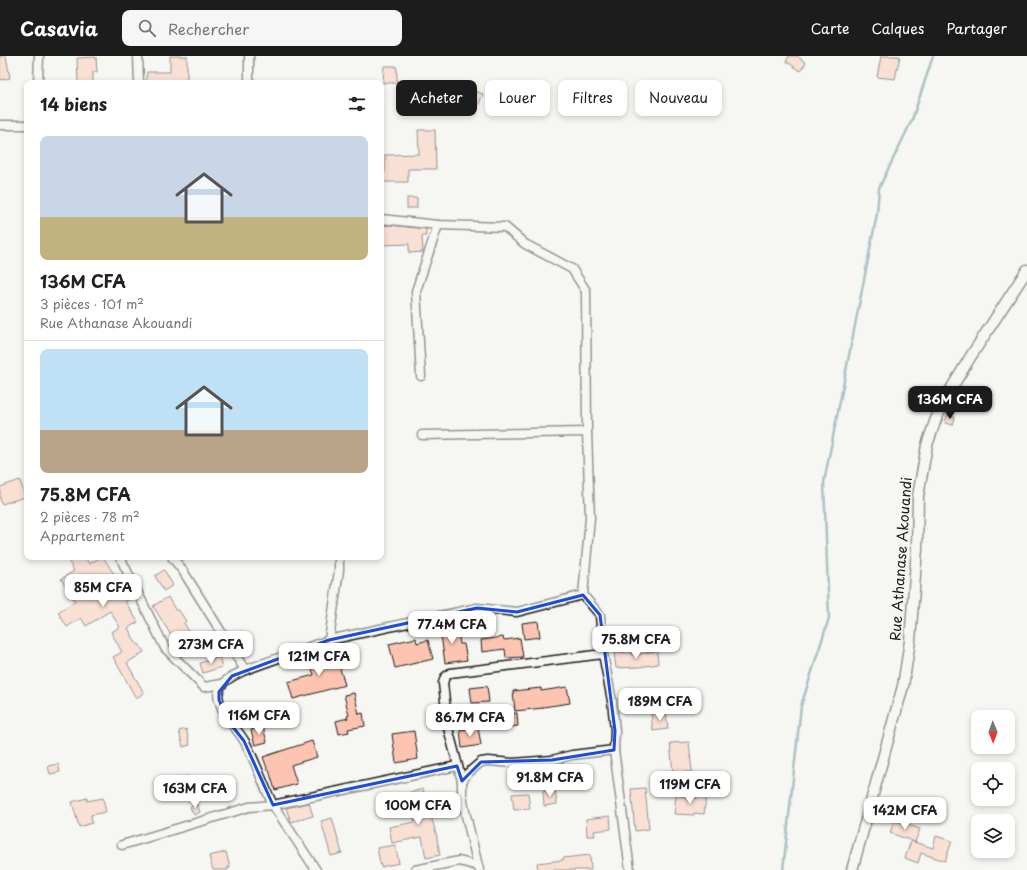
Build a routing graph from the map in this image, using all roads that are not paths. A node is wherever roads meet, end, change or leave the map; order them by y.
1 (39, 56) edge
2 (138, 56) edge
3 (249, 56) edge
4 (38, 80) edge
5 (139, 80) edge
6 (249, 80) edge
7 (0, 125) edge
8 (24, 125) edge
9 (384, 219) edge
10 (438, 225) junction
11 (1027, 270) edge
12 (421, 376) dead end
13 (587, 432) junction
14 (422, 435) dead end
15 (121, 560) edge
16 (174, 560) edge
17 (339, 560) edge
18 (583, 595) junction
19 (329, 640) junction
20 (603, 654) junction
21 (245, 670) junction
22 (222, 684) junction
23 (614, 750) junction
24 (457, 766) junction
25 (462, 780) junction
26 (273, 805) junction
27 (122, 845) dead end
28 (479, 868) edge
29 (316, 870) edge
30 (415, 870) edge
31 (630, 870) edge
32 (852, 870) edge

1 - 4 street
2 - 5 street
3 - 6 street
7 - 8 street
9 - 10 street
10 - 12 street
10 - 13 street
11 - 32 street, Rue Athanase Akouandi
13 - 14 street
13 - 18 street
15 - 22 street
16 - 21 street
17 - 19 street
18 - 19 street
18 - 20 street
19 - 21 street
20 - 23 street
20 - 24 street
21 - 22 street
22 - 26 street
23 - 25 street
23 - 31 street
24 - 25 street
24 - 26 street
25 - 28 street
26 - 27 street
26 - 29 street
28 - 30 street

